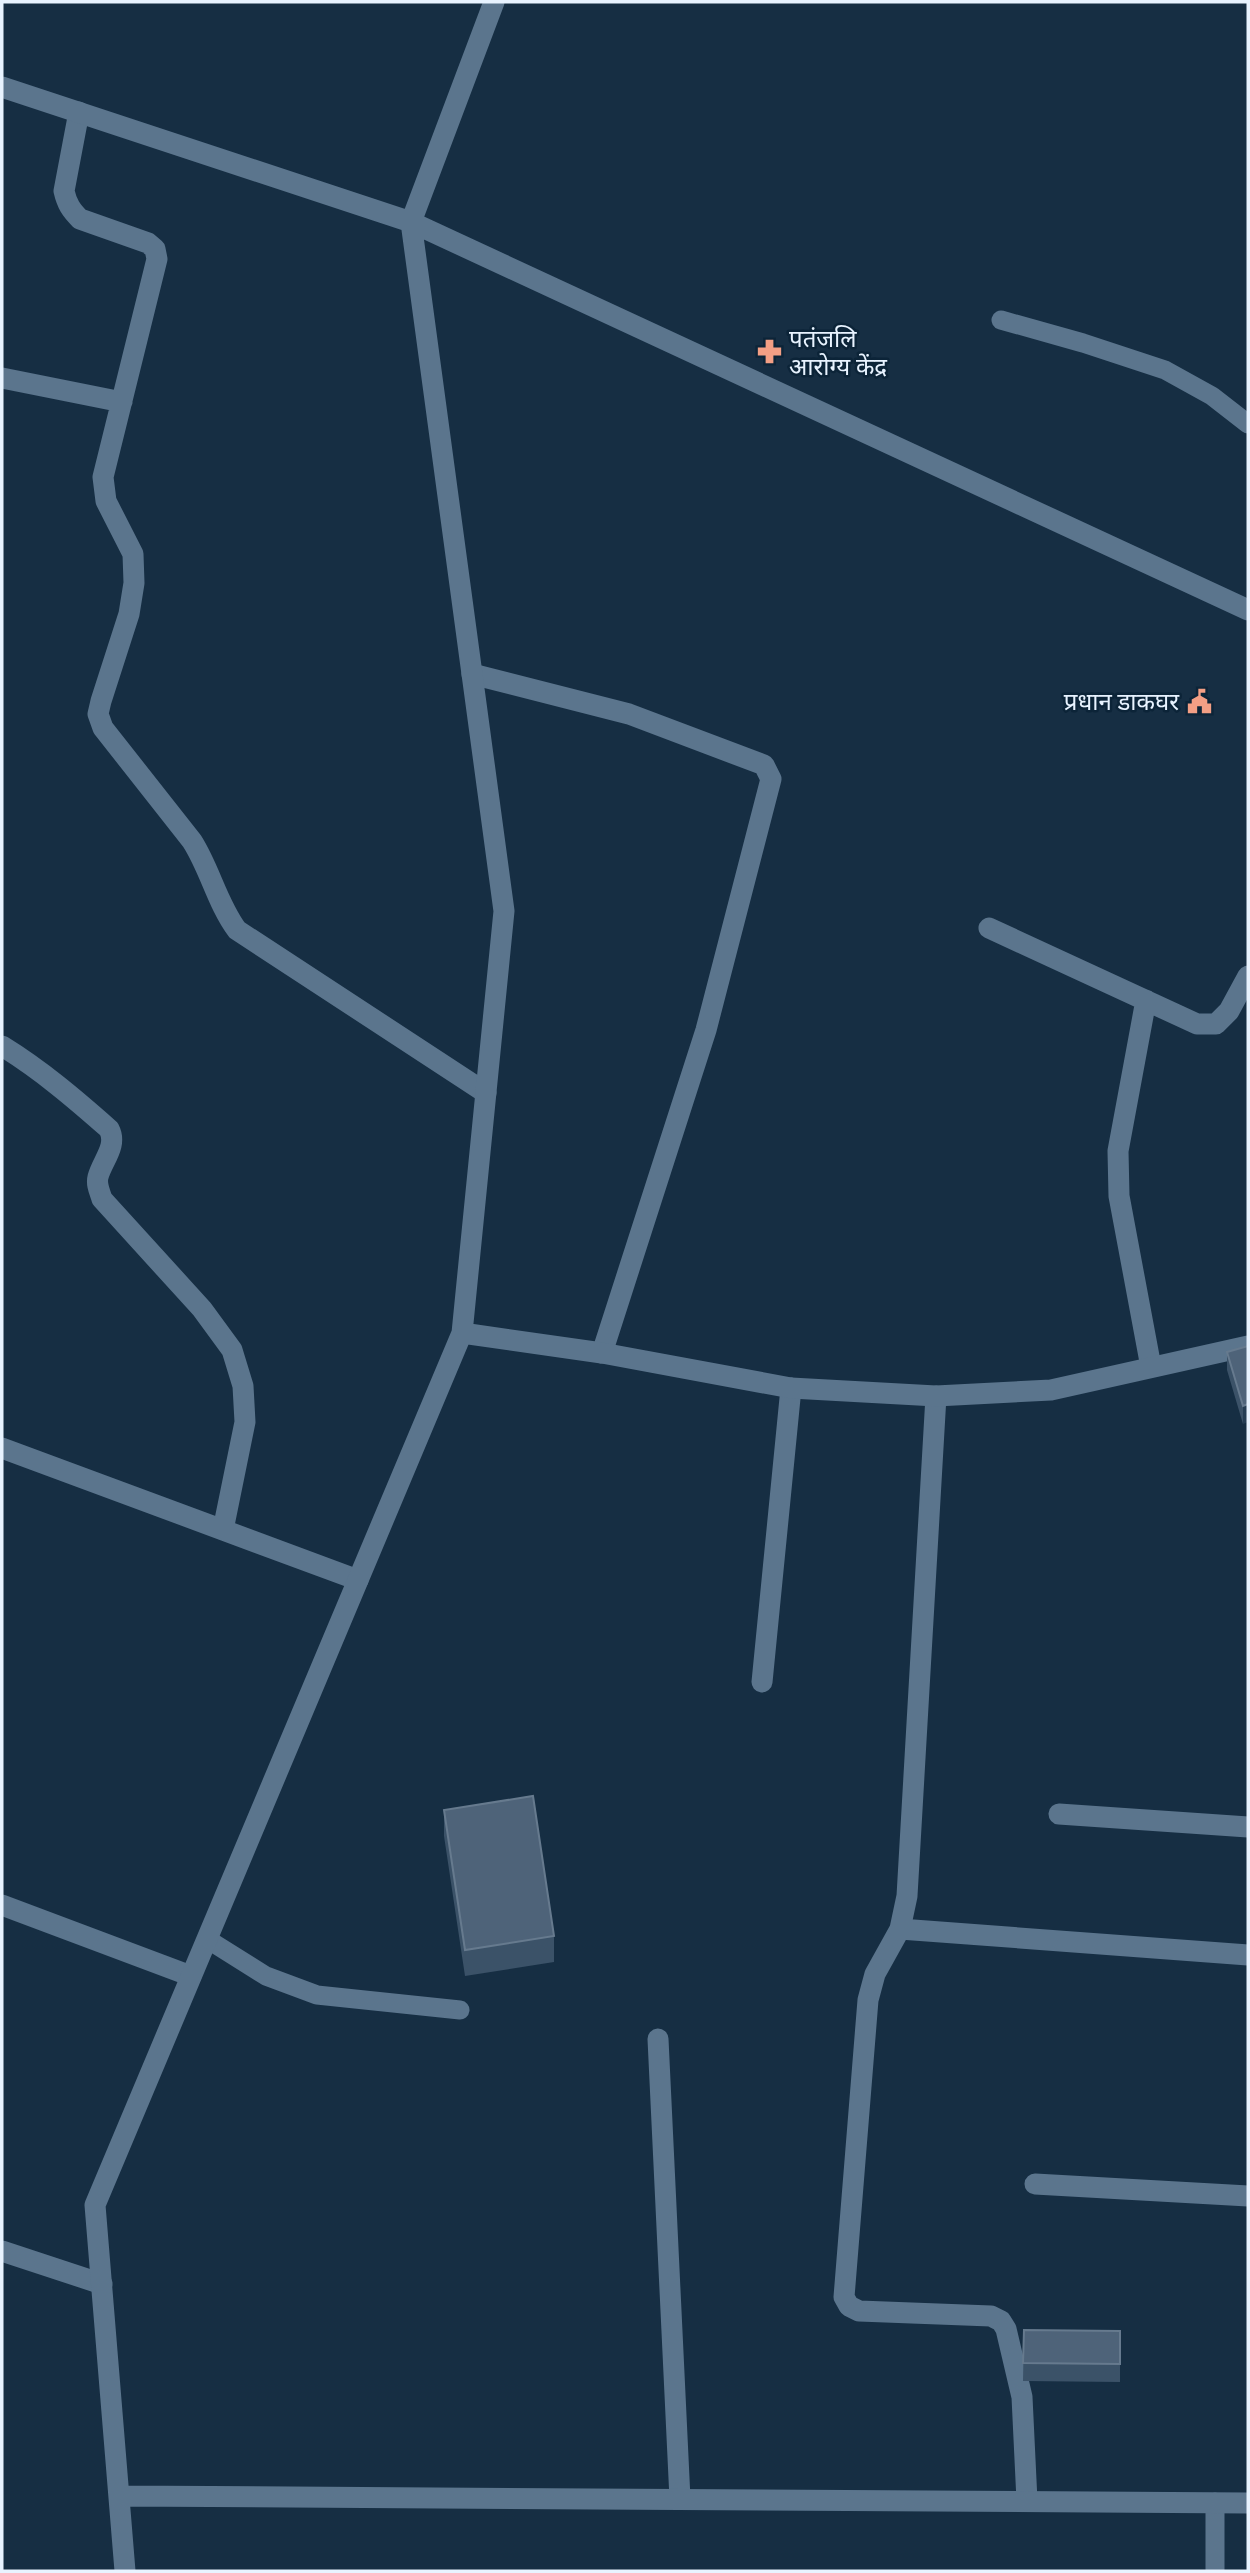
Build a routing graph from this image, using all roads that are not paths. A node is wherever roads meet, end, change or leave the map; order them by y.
1 (494, 2) edge
2 (2, 87) edge
3 (79, 112) junction
4 (411, 222) junction
5 (1001, 320) dead end
6 (2, 378) edge
7 (122, 402) junction
8 (1248, 424) edge
9 (1248, 610) edge
10 (472, 674) junction
11 (989, 928) dead end
12 (1248, 976) edge
13 (1146, 1000) junction
14 (2, 1046) edge
15 (486, 1093) junction
16 (462, 1332) junction
17 (1248, 1346) edge
18 (602, 1353) junction
19 (1151, 1367) junction
20 (791, 1388) junction
21 (936, 1396) junction
22 (2, 1448) edge
23 (223, 1530) junction
24 (358, 1580) junction
25 (762, 1682) dead end
26 (1059, 1814) dead end
27 (1248, 1827) edge
28 (2, 1905) edge
29 (900, 1929) junction
30 (207, 1939) junction
31 (1248, 1955) edge
32 (191, 1976) junction
33 (460, 2010) dead end
34 (658, 2039) dead end
35 (1035, 2184) dead end
36 (1248, 2196) edge
37 (2, 2252) edge
38 (102, 2284) junction
39 (119, 2496) junction
40 (680, 2499) junction
41 (1027, 2501) junction
42 (1215, 2502) junction
43 (1248, 2502) edge
44 (125, 2571) edge
45 (1215, 2571) edge

1 - 4 street
2 - 3 street
3 - 4 street
3 - 7 street
4 - 9 street
4 - 10 street
5 - 8 lane
6 - 7 street
7 - 15 street
10 - 15 street
10 - 18 street
11 - 13 street
12 - 13 street
13 - 19 street
14 - 23 street
15 - 16 street
16 - 18 street
16 - 24 street
17 - 19 street
18 - 20 street
19 - 21 street
20 - 21 street
20 - 25 street
21 - 29 street
22 - 23 street
23 - 24 street
24 - 30 street
26 - 27 street
28 - 32 street
29 - 31 street
29 - 41 street
30 - 32 street
30 - 33 lane
32 - 38 street
34 - 40 street
35 - 36 street
37 - 38 street
38 - 39 street
39 - 40 street
39 - 44 street
40 - 41 street
41 - 42 street
42 - 43 street
42 - 45 lane

